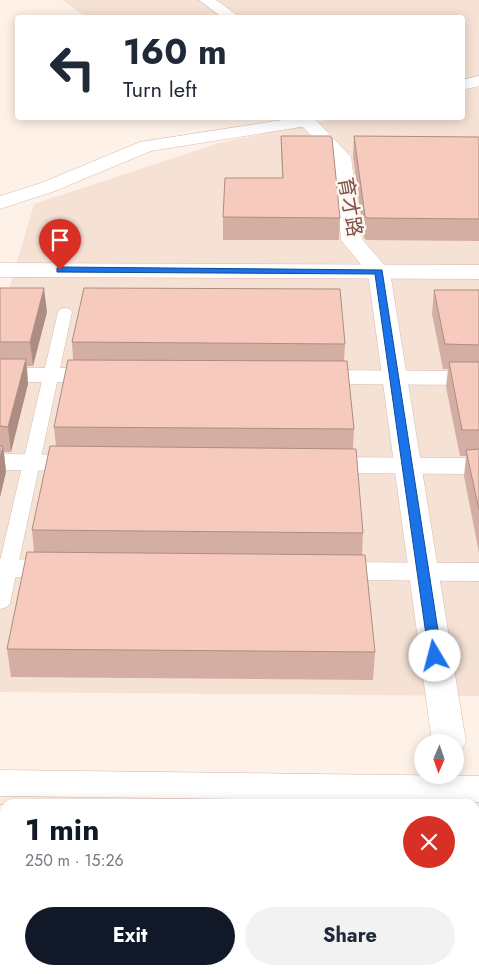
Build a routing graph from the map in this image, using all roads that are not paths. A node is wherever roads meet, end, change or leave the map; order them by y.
1 (206, 0) edge
2 (229, 15) edge
3 (479, 81) edge
4 (465, 84) edge
5 (309, 120) edge
6 (316, 120) edge
7 (0, 203) edge
8 (0, 270) edge
9 (379, 272) junction
10 (479, 272) edge
11 (64, 312) dead end
12 (0, 375) edge
13 (51, 375) junction
14 (119, 375) edge
15 (287, 376) edge
16 (395, 377) junction
17 (479, 378) edge
18 (0, 462) edge
19 (31, 463) junction
20 (110, 463) edge
21 (298, 464) edge
22 (407, 465) junction
23 (479, 466) edge
24 (4, 568) edge
25 (87, 569) edge
26 (304, 570) edge
27 (423, 571) junction
28 (479, 572) edge
29 (0, 602) edge
30 (449, 734) edge
31 (0, 783) edge
32 (463, 789) edge

1 - 2 street
3 - 4 street
5 - 7 street
6 - 9 street, 育才路
8 - 9 street
9 - 10 street
9 - 16 street
11 - 13 lane
12 - 13 street
13 - 14 street
13 - 19 lane
15 - 16 street
16 - 17 street
16 - 22 street
18 - 19 street
19 - 20 street
19 - 24 lane
21 - 22 street
22 - 23 street
22 - 27 street
24 - 25 street
24 - 29 lane
26 - 27 street
27 - 28 street
27 - 30 street
31 - 32 street

